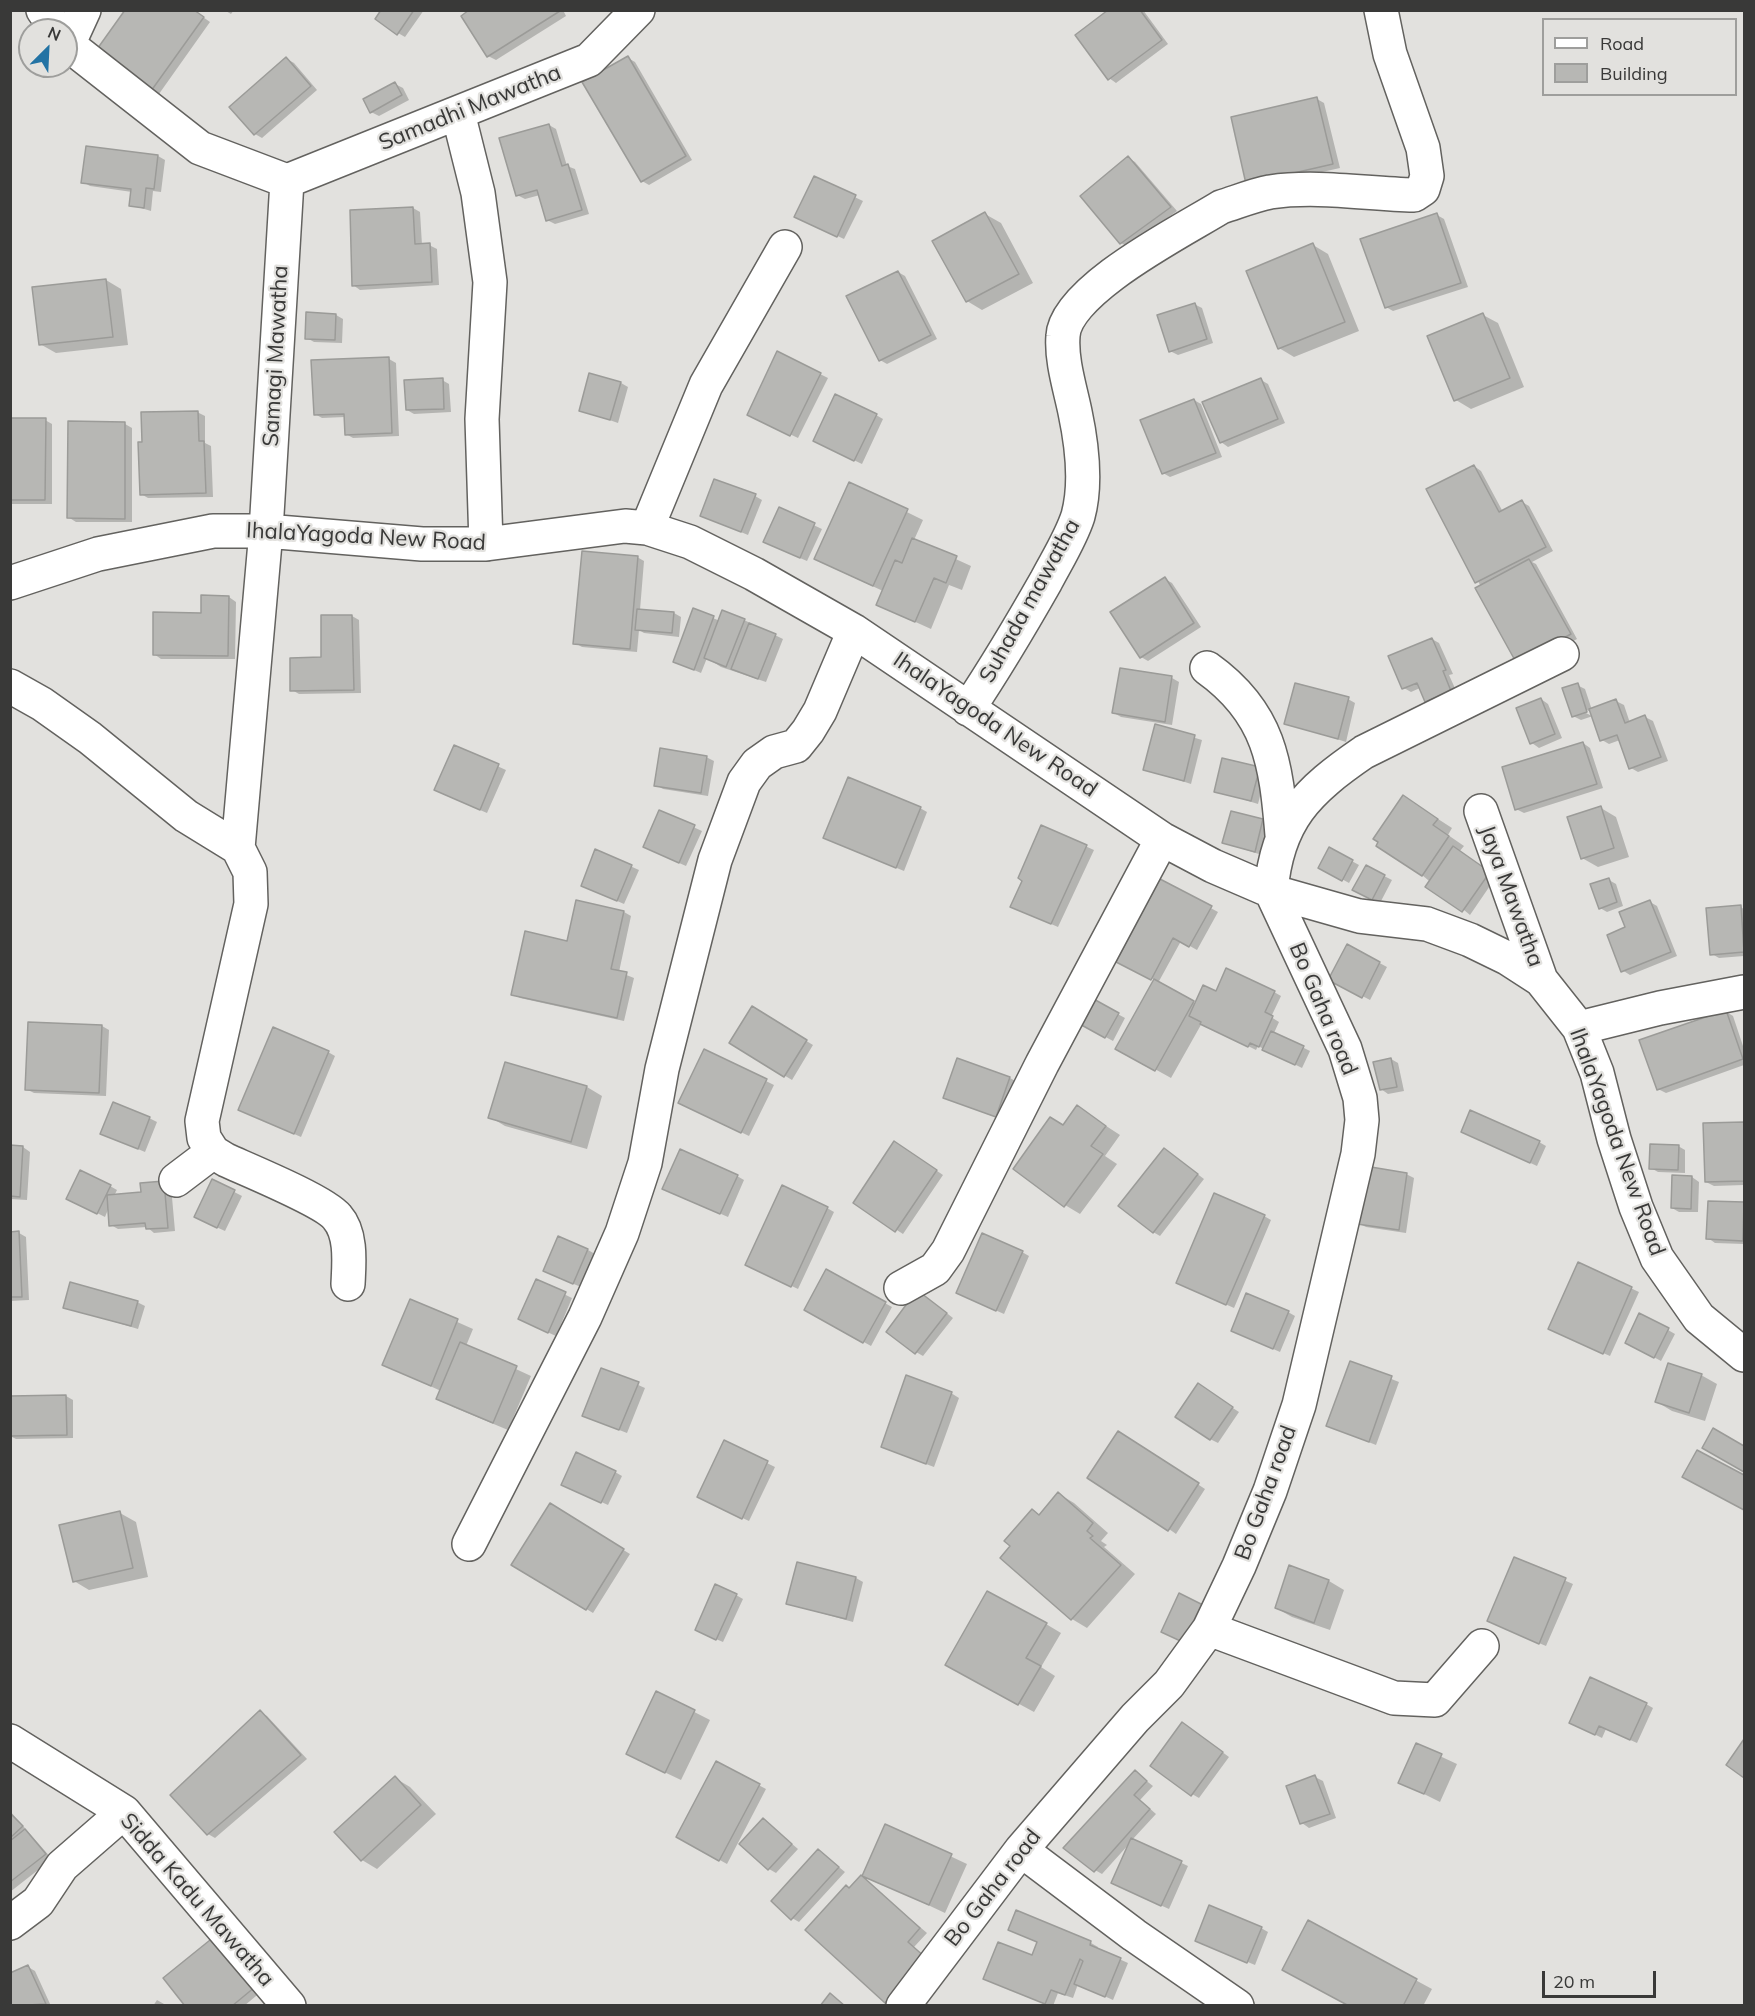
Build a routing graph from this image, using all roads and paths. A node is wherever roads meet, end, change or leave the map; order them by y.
1 (638, 10) edge
2 (1381, 10) edge
3 (78, 50) edge
4 (459, 113) junction
5 (287, 181) junction
6 (786, 247) dead end
7 (647, 528) junction
8 (266, 531) junction
9 (486, 544) junction
10 (10, 583) edge
11 (854, 631) junction
12 (1562, 654) dead end
13 (1207, 668) dead end
14 (10, 686) edge
15 (968, 709) junction
16 (1482, 811) dead end
17 (1282, 835) junction
18 (1162, 838) junction
19 (238, 848) junction
20 (1271, 891) junction
21 (1541, 980) junction
22 (1744, 992) edge
23 (1579, 1028) junction
24 (213, 1152) junction
25 (176, 1180) dead end
26 (348, 1284) dead end
27 (901, 1288) dead end
28 (1744, 1355) edge
29 (469, 1544) dead end
30 (1209, 1629) junction
31 (1482, 1646) dead end
32 (10, 1741) edge
33 (124, 1812) junction
34 (1021, 1850) junction
35 (10, 1923) edge
36 (289, 2006) edge
37 (903, 2006) edge
38 (1237, 2006) edge

1 - 4 street, Samadhi Mawatha
2 - 15 street, Suhada mawatha
3 - 5 street
4 - 5 street, Samadhi Mawatha
4 - 9 street
5 - 8 street, Samagi Mawatha
6 - 7 street
7 - 9 street, IhalaYagoda New Road
7 - 11 street, IhalaYagoda New Road
8 - 9 street, IhalaYagoda New Road
8 - 10 street, IhalaYagoda New Road
8 - 19 street, Samagi Mawatha
11 - 15 street, IhalaYagoda New Road
11 - 29 street
12 - 17 street
13 - 17 street
14 - 19 street
15 - 18 street, IhalaYagoda New Road
16 - 21 street, Jaya Mawatha
17 - 20 street
18 - 20 street, IhalaYagoda New Road
18 - 27 street
19 - 24 street
20 - 21 street, IhalaYagoda New Road
20 - 30 street, Bo Gaha road
21 - 23 street, IhalaYagoda New Road
22 - 23 street
23 - 28 street, IhalaYagoda New Road
24 - 25 street
24 - 26 street
30 - 31 street
30 - 34 street, Bo Gaha road
32 - 33 street, Sidda Kadu Mawatha
33 - 35 street
33 - 36 street, Sidda Kadu Mawatha
34 - 37 street, Bo Gaha road
34 - 38 street

